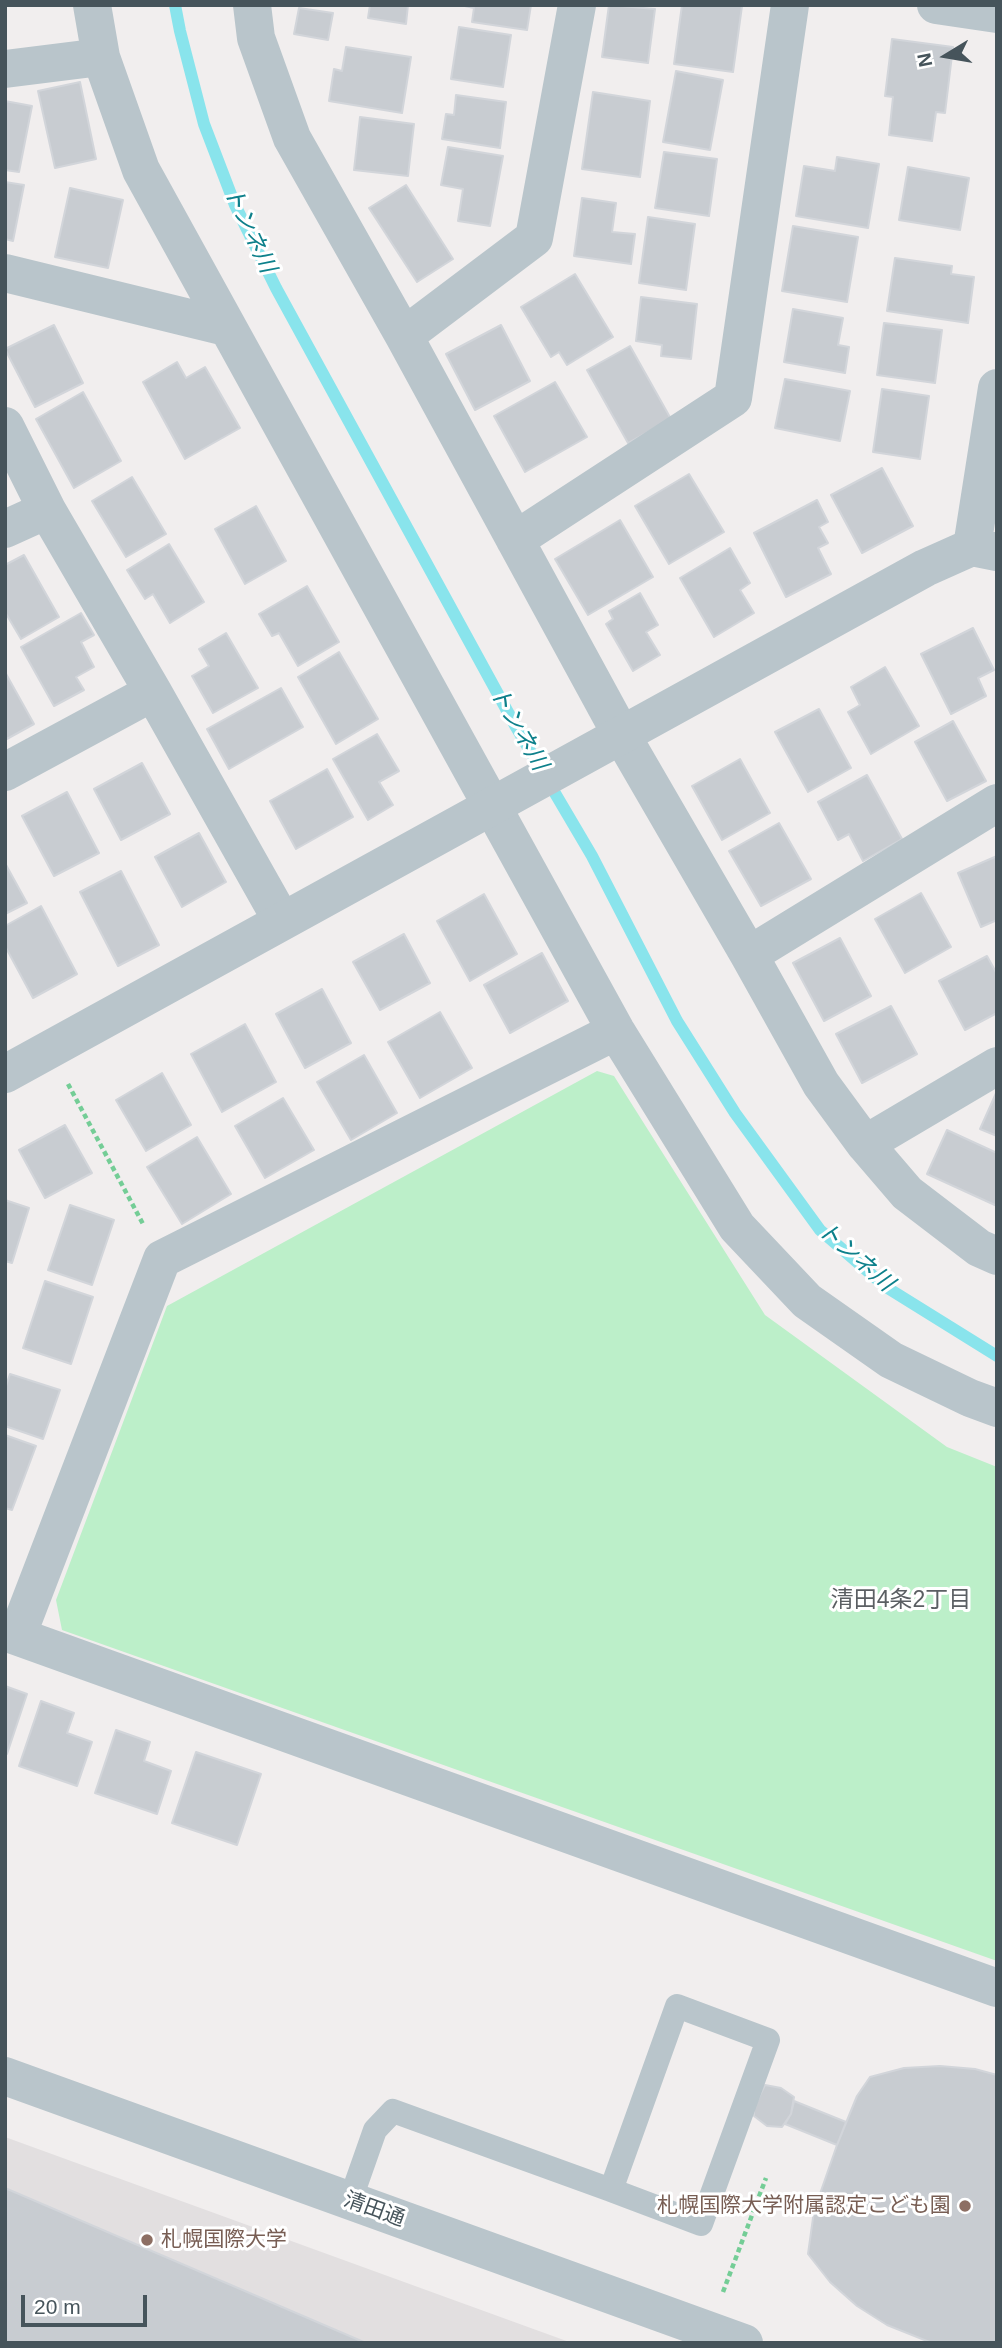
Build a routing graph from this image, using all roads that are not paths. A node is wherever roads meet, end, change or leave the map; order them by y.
1 (92, 5) edge
2 (252, 5) edge
3 (577, 5) edge
4 (790, 5) edge
5 (936, 5) edge
6 (997, 14) edge
7 (101, 57) junction
8 (5, 69) edge
9 (5, 273) edge
10 (226, 327) junction
11 (404, 336) junction
12 (997, 388) edge
13 (5, 426) edge
14 (47, 510) junction
15 (5, 529) edge
16 (515, 540) junction
17 (984, 550) edge
18 (153, 692) junction
19 (622, 736) junction
20 (5, 772) edge
21 (505, 800) junction
22 (997, 803) edge
23 (282, 921) junction
24 (750, 954) junction
25 (616, 1031) junction
26 (997, 1066) edge
27 (5, 1074) edge
28 (865, 1144) junction
29 (997, 1256) edge
30 (997, 1408) edge
31 (11, 1634) edge
32 (997, 1988) edge
33 (5, 2076) edge
34 (611, 2190) junction
35 (350, 2201) junction
36 (744, 2343) edge

1 - 7 street
2 - 11 street
3 - 11 street
4 - 16 street
5 - 6 street
7 - 8 street
7 - 10 street
9 - 10 street
10 - 21 street
11 - 16 street
12 - 17 street
13 - 14 street
14 - 15 street
14 - 18 street
16 - 19 street
17 - 19 street
18 - 20 street
18 - 23 street
19 - 21 street
19 - 24 street
21 - 23 street
21 - 25 street
22 - 24 street
23 - 27 street
24 - 28 street
25 - 30 street
25 - 31 street
26 - 28 street
28 - 29 street
31 - 32 street
33 - 35 street, 清田通
34 - 34 lane
34 - 35 lane
35 - 36 street, 清田通

